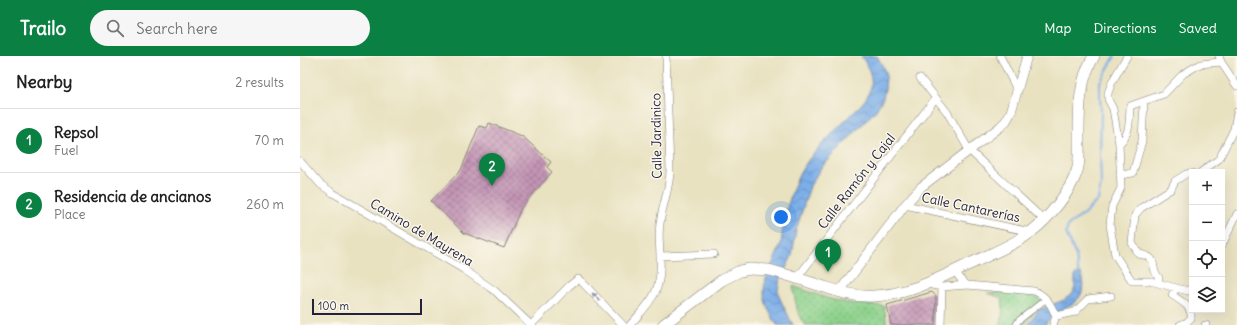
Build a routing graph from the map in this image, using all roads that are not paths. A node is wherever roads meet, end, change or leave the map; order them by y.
1 (666, 56) edge
2 (1000, 56) edge
3 (1028, 56) edge
4 (1094, 56) edge
5 (1127, 56) edge
6 (1220, 59) edge
7 (920, 78) dead end
8 (1235, 83) edge
9 (1017, 90) junction
10 (1237, 92) edge
11 (935, 99) junction
12 (1144, 101) junction
13 (1237, 112) edge
14 (1119, 144) junction
15 (969, 150) junction
16 (300, 161) edge
17 (1205, 169) edge
18 (1189, 174) edge
19 (1120, 175) junction
20 (905, 205) junction
21 (1237, 214) edge
22 (1044, 220) junction
23 (1031, 232) junction
24 (1224, 241) edge
25 (714, 254) dead end
26 (660, 256) junction
27 (956, 273) junction
28 (793, 277) junction
29 (943, 282) junction
30 (1158, 283) junction
31 (967, 285) junction
32 (953, 286) junction
33 (1176, 288) junction
34 (1189, 289) edge
35 (839, 292) junction
36 (1111, 296) dead end
37 (1046, 299) junction
38 (1056, 315) junction
39 (531, 325) edge
40 (623, 325) edge
41 (630, 325) edge
42 (663, 325) edge
43 (940, 325) edge
44 (1016, 325) edge
45 (1053, 325) edge
46 (1180, 325) edge

1 - 26 street, Calle Jardinico
2 - 9 street
3 - 9 street
4 - 22 main road
5 - 14 street
6 - 8 street
6 - 12 street
7 - 11 street
8 - 10 street
9 - 15 street
11 - 15 street
11 - 28 street, Calle Ramón y Cajal
12 - 14 street
12 - 19 street
13 - 17 street
14 - 19 street
15 - 20 street
15 - 22 street
16 - 39 street, Camino de Mayrena
18 - 30 street
19 - 30 street
20 - 23 street, Calle Cantarerías
20 - 35 street
21 - 24 street
22 - 23 main road
23 - 27 main road
25 - 26 street
26 - 41 street, Calle Jardinico
27 - 29 main road
27 - 31 street
27 - 32 street
28 - 35 main road
28 - 42 main road
29 - 32 street
29 - 35 main road
29 - 43 street
30 - 33 street
31 - 32 street
31 - 37 street
33 - 34 street
33 - 46 street
36 - 38 street
37 - 38 street
37 - 44 street
38 - 45 street
40 -> 39 street

